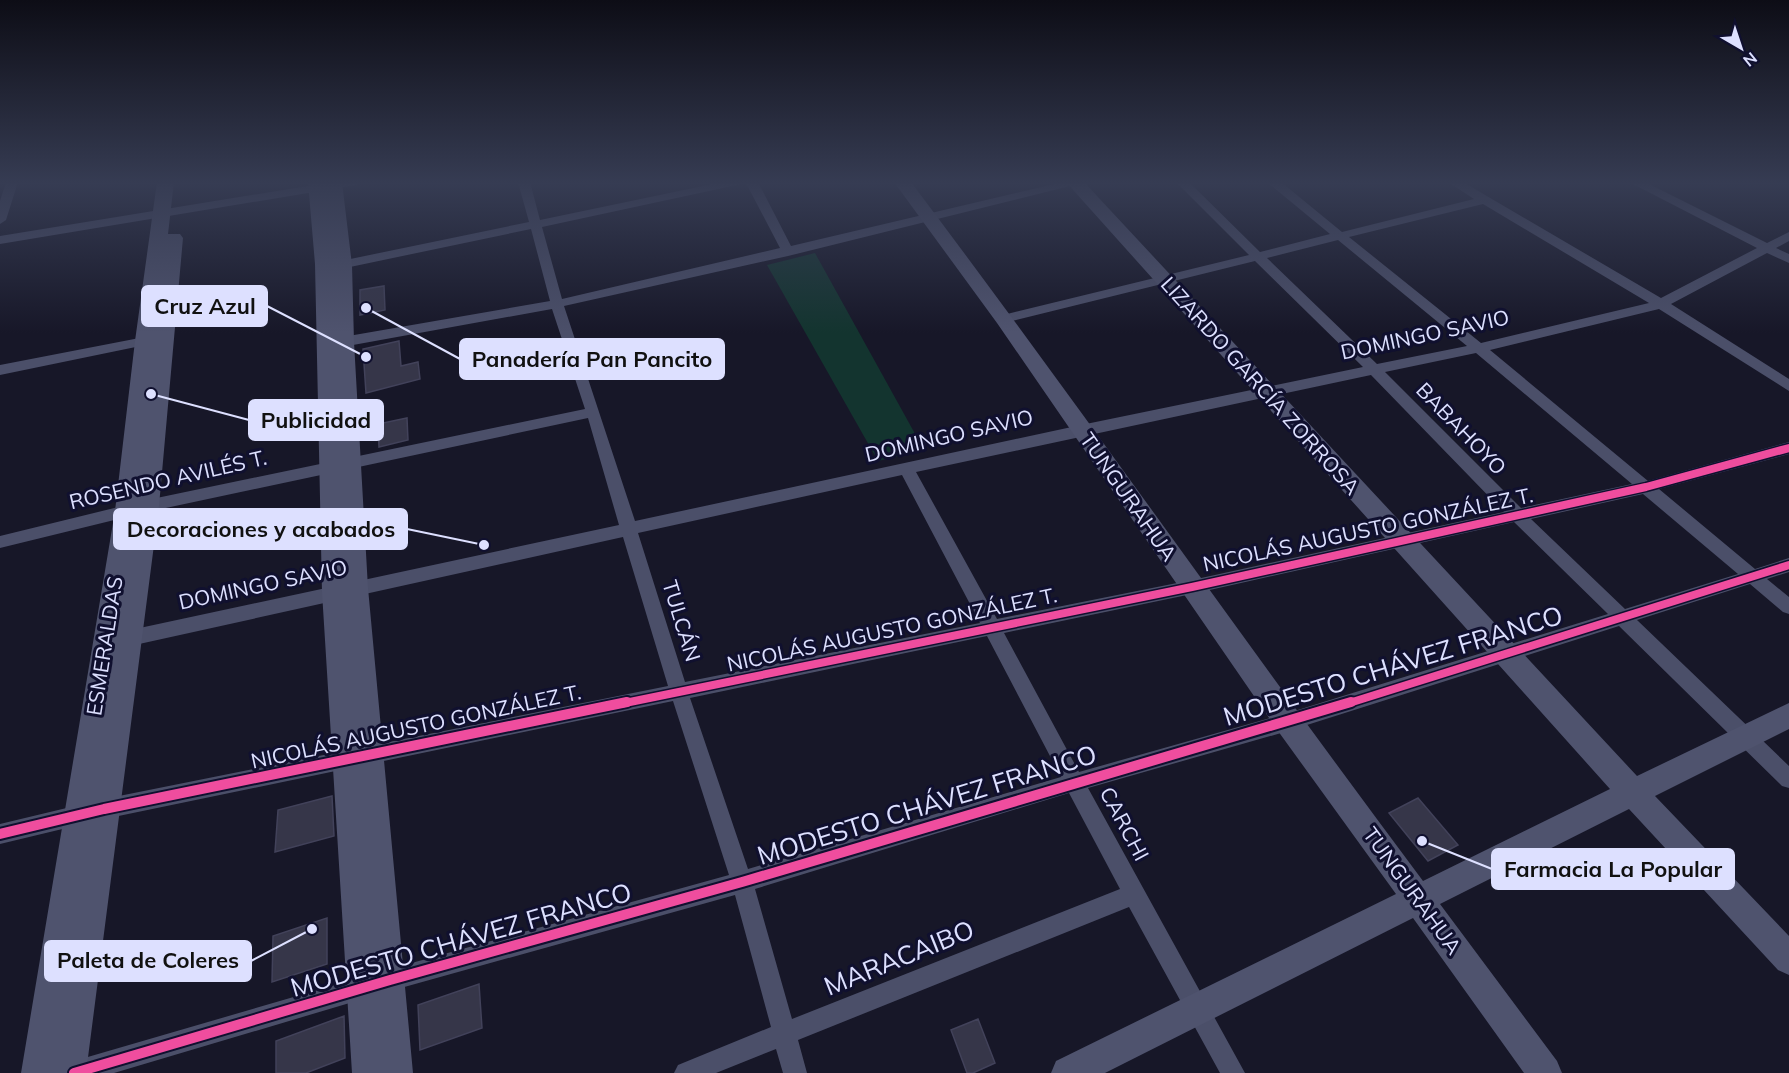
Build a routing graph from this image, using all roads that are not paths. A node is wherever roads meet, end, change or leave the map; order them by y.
1 (48, 232) edge
2 (167, 232) edge
3 (333, 232) edge
4 (501, 232) edge
5 (537, 232) edge
6 (778, 232) edge
7 (870, 232) edge
8 (939, 232) edge
9 (1121, 232) edge
10 (1233, 232) edge
11 (1335, 232) edge
12 (1356, 232) edge
13 (1539, 232) edge
14 (1734, 232) edge
15 (1340, 236) junction
16 (1789, 236) edge
17 (0, 240) edge
18 (1768, 249) junction
19 (788, 252) junction
20 (1257, 256) junction
21 (1789, 259) edge
22 (334, 267) junction
23 (1164, 280) junction
24 (557, 304) junction
25 (1661, 304) junction
26 (1004, 319) junction
27 (154, 339) junction
28 (336, 343) junction
29 (1479, 348) junction
30 (1373, 369) junction
31 (0, 370) edge
32 (1789, 386) edge
33 (1268, 393) junction
34 (593, 412) junction
35 (1081, 430) junction
36 (1789, 448) edge
37 (342, 464) junction
38 (907, 469) junction
39 (1646, 487) junction
40 (137, 508) junction
41 (1518, 516) junction
42 (629, 530) junction
43 (1401, 541) junction
44 (0, 542) edge
45 (1789, 564) edge
46 (1751, 576) junction
47 (1192, 587) junction
48 (345, 590) junction
49 (1789, 607) edge
50 (1622, 618) junction
51 (991, 627) junction
52 (117, 641) junction
53 (1505, 652) junction
54 (679, 692) junction
55 (1789, 715) edge
56 (1288, 722) junction
57 (1745, 736) junction
58 (360, 758) junction
59 (1789, 779) edge
60 (1075, 782) junction
61 (1634, 794) junction
62 (91, 812) junction
63 (0, 834) edge
64 (742, 882) junction
65 (1134, 894) junction
66 (1418, 898) junction
67 (1789, 959) edge
68 (377, 984) junction
69 (1198, 1008) junction
70 (785, 1034) junction
71 (38, 1073) edge
72 (69, 1073) edge
73 (74, 1073) edge
74 (369, 1073) edge
75 (396, 1073) edge
76 (686, 1073) edge
77 (795, 1073) edge
78 (1068, 1073) edge
79 (1233, 1073) edge
80 (1545, 1073) edge

1 - 17 street
2 - 27 main road, ESMERALDAS
3 - 22 main road
4 - 22 street
5 - 24 street, TULCÁN
6 - 19 street
7 - 19 street
8 - 26 main road, TUNGURAHUA
9 - 23 main road, LIZARDO GARCÍA ZORROSA
10 - 20 street, BABAHOYO
11 - 15 street
12 - 15 street
13 - 25 street
14 - 18 street
15 - 20 street
15 - 29 street
16 - 18 street, DOMINGO SAVIO
18 - 21 street
18 - 25 street, DOMINGO SAVIO
19 - 24 street
20 - 23 street
20 - 30 street, BABAHOYO
22 - 28 main road
23 - 26 street
23 - 33 main road, LIZARDO GARCÍA ZORROSA
24 - 28 street
24 - 34 street, TULCÁN
25 - 29 street, DOMINGO SAVIO
25 - 32 street
26 - 35 main road, TUNGURAHUA
27 - 31 street
27 - 40 main road, ESMERALDAS
28 - 37 main road
29 - 30 street, DOMINGO SAVIO
29 - 39 street
30 - 33 street, DOMINGO SAVIO
30 - 41 street, BABAHOYO
33 - 35 street, DOMINGO SAVIO
33 - 43 main road, LIZARDO GARCÍA ZORROSA
34 - 37 street, ROSENDO AVILÉS T.
34 - 42 street, TULCÁN
35 - 38 street, DOMINGO SAVIO
35 - 47 main road, TUNGURAHUA
36 - 39 street, NICOLÁS AUGUSTO GONZÁLEZ T.
37 - 40 street, ROSENDO AVILÉS T.
37 - 48 main road
38 - 42 street, DOMINGO SAVIO
38 - 51 street, CARCHI
39 - 41 street, NICOLÁS AUGUSTO GONZÁLEZ T.
39 - 46 street
40 - 44 street, ROSENDO AVILÉS T.
40 - 52 main road, ESMERALDAS
41 - 43 street, NICOLÁS AUGUSTO GONZÁLEZ T.
41 - 50 street, BABAHOYO
42 - 48 street, DOMINGO SAVIO
42 - 54 street, TULCÁN
43 - 47 street, NICOLÁS AUGUSTO GONZÁLEZ T.
43 - 53 main road, LIZARDO GARCÍA ZORROSA
45 - 46 street, MODESTO CHÁVEZ FRANCO
46 - 49 street
46 - 50 street, MODESTO CHÁVEZ FRANCO
47 - 51 street, NICOLÁS AUGUSTO GONZÁLEZ T.
47 - 56 main road, TUNGURAHUA
48 - 52 street, DOMINGO SAVIO
48 - 58 main road
50 - 53 street, MODESTO CHÁVEZ FRANCO
50 - 57 street, BABAHOYO
51 - 54 street, NICOLÁS AUGUSTO GONZÁLEZ T.
51 - 60 street, CARCHI
52 - 62 main road, ESMERALDAS
53 - 56 street, MODESTO CHÁVEZ FRANCO
53 - 61 main road, LIZARDO GARCÍA ZORROSA
54 - 58 street, NICOLÁS AUGUSTO GONZÁLEZ T.
54 - 64 street, TULCÁN
55 - 57 main road
56 - 60 street, MODESTO CHÁVEZ FRANCO
56 - 66 main road, TUNGURAHUA
57 - 59 street, BABAHOYO
57 - 61 main road
58 - 62 street, NICOLÁS AUGUSTO GONZÁLEZ T.
58 - 68 main road
60 - 64 street, MODESTO CHÁVEZ FRANCO
60 - 65 street, CARCHI
61 - 66 main road
61 - 67 main road, LIZARDO GARCÍA ZORROSA
62 - 63 street, NICOLÁS AUGUSTO GONZÁLEZ T.
62 - 71 main road, ESMERALDAS
62 - 72 main road, ESMERALDAS
64 - 68 street, MODESTO CHÁVEZ FRANCO
64 - 70 street, TULCÁN
65 - 69 street, CARCHI
65 - 70 street, MARACAIBO
66 - 69 main road
66 - 80 main road, TUNGURAHUA
68 - 73 street, MODESTO CHÁVEZ FRANCO
68 - 74 main road
68 - 75 main road
69 - 78 main road
69 - 79 street, CARCHI
70 - 76 street, MARACAIBO
70 - 77 street, TULCÁN

